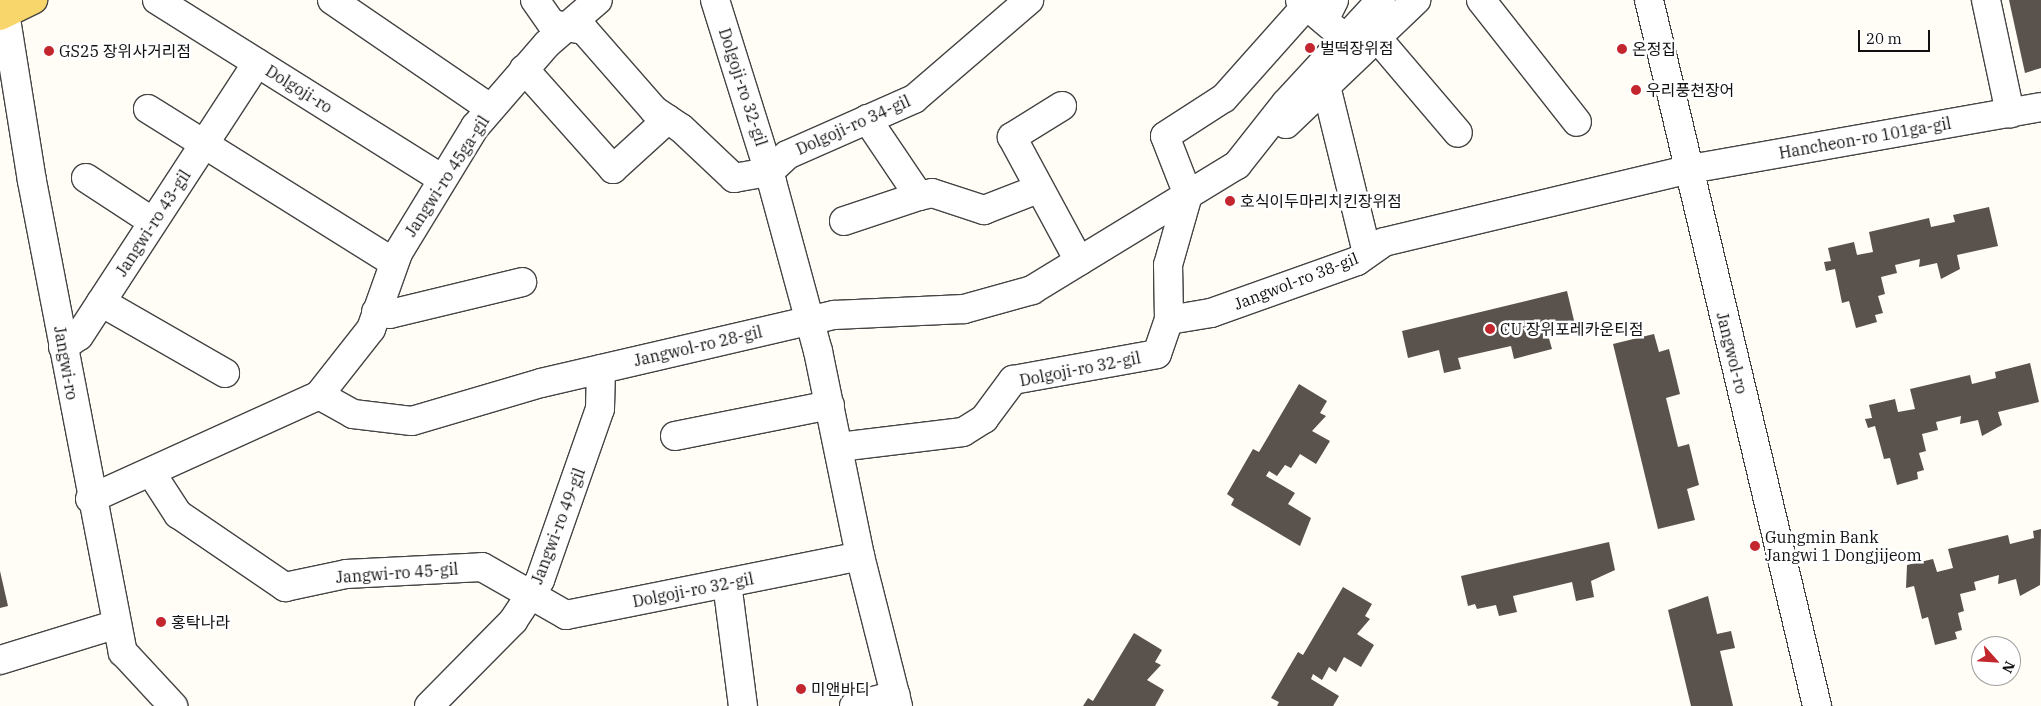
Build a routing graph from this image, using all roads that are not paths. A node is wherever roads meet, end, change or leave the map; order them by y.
1 (33, 0) edge
2 (157, 0) edge
3 (332, 0) edge
4 (535, 0) edge
5 (598, 0) edge
6 (1028, 0) edge
7 (1381, 0) edge
8 (1416, 0) edge
9 (1481, 0) edge
10 (1649, 0) edge
11 (1986, 0) edge
12 (718, 1) edge
13 (1316, 6) edge
14 (3, 10) edge
15 (567, 27) junction
16 (1345, 38) junction
17 (1378, 39) junction
18 (257, 63) junction
19 (524, 69) junction
20 (1327, 90) junction
21 (1062, 106) dead end
22 (2041, 107) edge
23 (148, 108) dead end
24 (490, 108) junction
25 (2010, 113) junction
26 (668, 119) junction
27 (867, 119) junction
28 (1577, 122) dead end
29 (1458, 132) dead end
30 (204, 144) junction
31 (1237, 166) junction
32 (1690, 169) junction
33 (769, 172) junction
34 (86, 178) dead end
35 (442, 179) junction
36 (1038, 189) junction
37 (1188, 195) junction
38 (919, 196) junction
39 (844, 221) dead end
40 (153, 222) junction
41 (1367, 253) junction
42 (1079, 261) junction
43 (394, 263) junction
44 (522, 282) dead end
45 (102, 302) junction
46 (376, 312) junction
47 (1169, 320) junction
48 (809, 321) junction
49 (63, 347) junction
50 (601, 369) junction
51 (225, 373) dead end
52 (319, 395) junction
53 (830, 404) junction
54 (675, 436) dead end
55 (840, 447) junction
56 (152, 474) junction
57 (90, 499) junction
58 (860, 556) junction
59 (727, 583) junction
60 (529, 596) junction
61 (117, 624) junction
62 (0, 660) edge
63 (897, 700) edge
64 (173, 706) edge
65 (429, 706) edge
66 (743, 706) edge
67 (854, 706) edge
68 (1817, 706) edge

1 - 14 main road
2 - 18 street, Dolgoji-ro
3 - 24 street
4 - 15 street
5 - 15 street, Jangwi-ro 45ga-gil
6 - 27 street, Dolgoji-ro 34-gil
7 - 16 street, Jangwol-ro 28-gil
8 - 17 street
9 - 28 street
10 - 32 street, Jangwol-ro
11 - 25 street
12 - 33 street, Dolgoji-ro 32-gil
13 - 16 street
13 - 37 street
14 - 49 street, Jangwi-ro
15 - 19 street, Jangwi-ro 45ga-gil
15 - 26 street
16 - 31 street, Jangwol-ro 28-gil
17 - 20 street
17 - 29 street
18 - 30 street, Jangwi-ro 43-gil
18 - 35 street, Dolgoji-ro
19 - 24 street, Jangwi-ro 45ga-gil
19 - 26 street
20 - 31 street
20 - 41 street
21 - 36 street
22 - 25 street, Hancheon-ro 101ga-gil
23 - 30 street
24 - 35 street, Jangwi-ro 45ga-gil
25 - 32 street, Hancheon-ro 101ga-gil
26 - 33 street
27 - 33 street, Dolgoji-ro 34-gil
27 - 38 street
30 - 40 street, Jangwi-ro 43-gil
30 - 43 street
31 - 37 street, Jangwol-ro 28-gil
32 - 41 street, Jangwol-ro 38-gil
32 - 68 street, Jangwol-ro
33 - 48 street, Dolgoji-ro 32-gil
34 - 40 street
35 - 43 street, Jangwi-ro 45ga-gil
36 - 38 street
36 - 42 street
37 - 42 street, Jangwol-ro 28-gil
37 - 47 street
38 - 39 street
40 - 45 street, Jangwi-ro 43-gil
41 - 47 street, Jangwol-ro 38-gil
42 - 48 street, Jangwol-ro 28-gil
43 - 46 street, Jangwi-ro 45ga-gil
44 - 46 street
45 - 49 street, Jangwi-ro 43-gil
45 - 51 street
46 - 52 street, Jangwi-ro 45ga-gil
47 - 55 street, Dolgoji-ro 32-gil
48 - 50 street, Jangwol-ro 28-gil
48 - 53 street, Dolgoji-ro 32-gil
49 - 57 street, Jangwi-ro
50 - 52 street, Jangwol-ro 28-gil
50 - 60 street, Jangwi-ro 49-gil
52 - 56 street
53 - 54 street
53 - 55 street, Dolgoji-ro 32-gil
55 - 58 street, Dolgoji-ro 32-gil
56 - 57 street
56 - 60 street, Jangwi-ro 45-gil
57 - 61 street, Jangwi-ro
58 - 59 street, Dolgoji-ro 32-gil
58 - 63 street, Dolgoji-ro 32-gil
59 - 60 street, Dolgoji-ro 32-gil
59 - 66 street
60 - 65 street, Jangwi-ro 49-gil
61 - 62 street
61 - 64 street, Jangwi-ro
63 - 67 street

